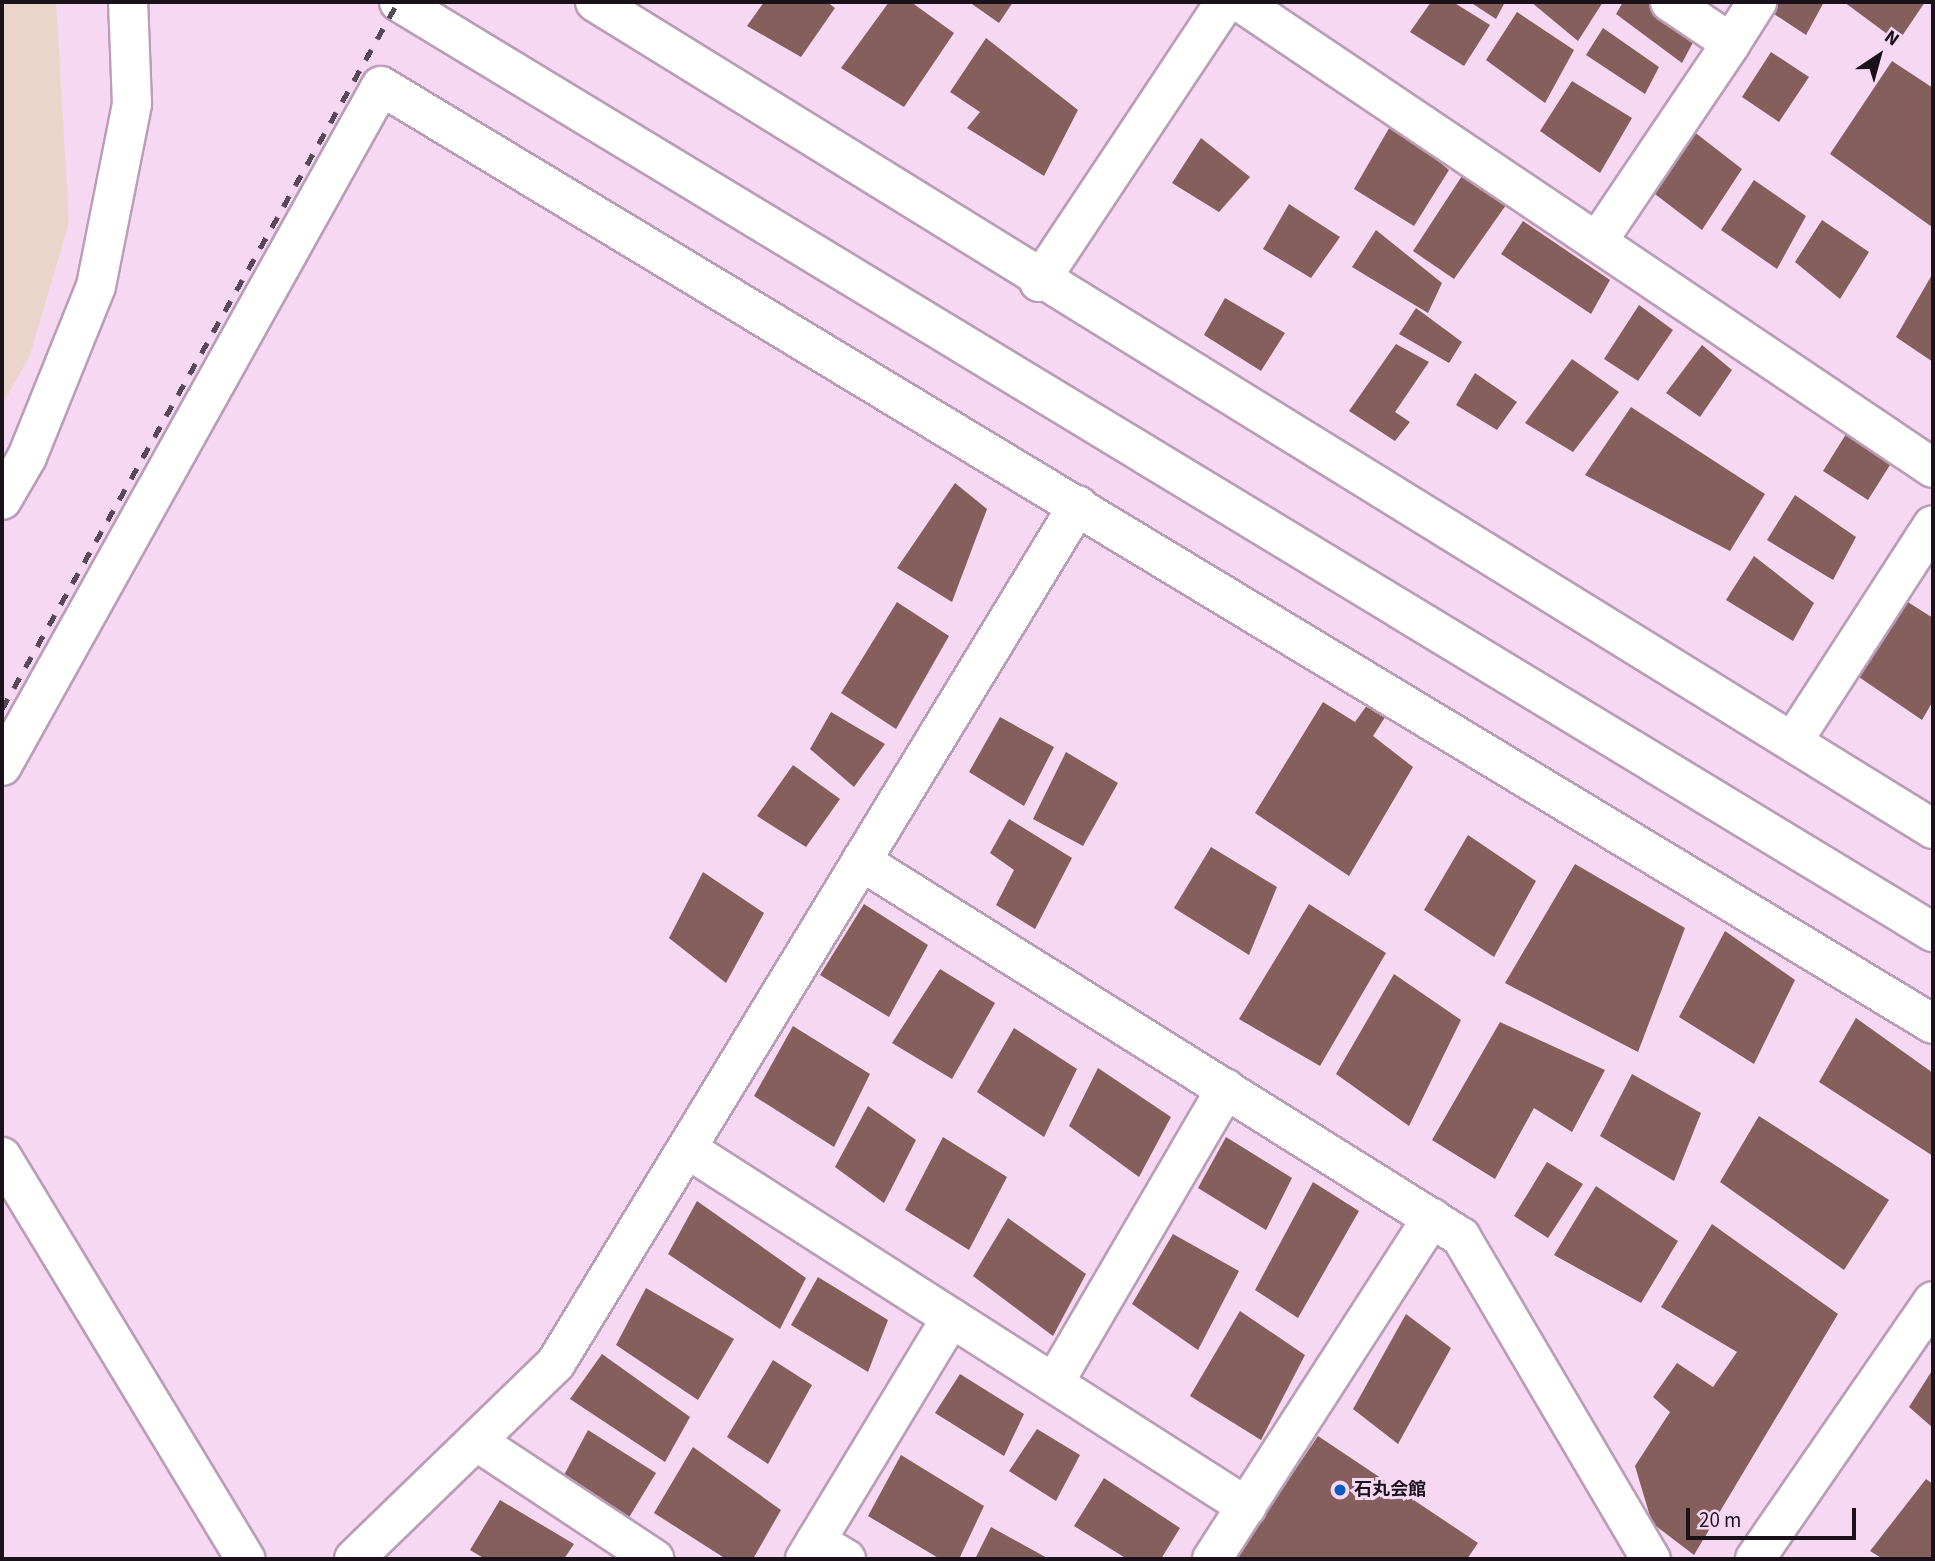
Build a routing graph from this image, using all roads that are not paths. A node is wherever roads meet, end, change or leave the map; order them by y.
1 (128, 2) edge
2 (399, 2) edge
3 (594, 2) edge
4 (1225, 2) edge
5 (1240, 2) edge
6 (1670, 2) edge
7 (1757, 2) edge
8 (1731, 43) junction
9 (1597, 242) junction
10 (1039, 282) junction
11 (1933, 468) edge
12 (2, 500) edge
13 (1078, 505) junction
14 (1933, 525) edge
15 (1793, 741) junction
16 (2, 766) edge
17 (1933, 829) edge
18 (861, 861) junction
19 (1922, 925) edge
20 (1933, 1024) edge
21 (1226, 1089) junction
22 (690, 1150) junction
23 (2, 1157) edge
24 (1432, 1218) junction
25 (1933, 1301) edge
26 (951, 1318) junction
27 (1054, 1383) junction
28 (476, 1441) junction
29 (1247, 1507) junction
30 (822, 1553) edge
31 (245, 1559) edge
32 (354, 1559) edge
33 (654, 1559) edge
34 (1212, 1559) edge
35 (1651, 1559) edge
36 (1755, 1559) edge

1 - 12 street
2 - 19 street
3 - 10 street
4 - 10 street
5 - 9 street
6 - 8 street
7 - 8 street
8 - 9 street
9 - 11 street
10 - 15 street
13 - 16 street
13 - 18 street
13 - 20 street
14 - 15 street
15 - 17 street
18 - 21 street
18 - 22 street
21 - 24 street
21 - 27 street
22 - 26 street
22 - 28 street
23 - 31 street
24 - 29 street
24 - 35 street
25 - 36 street
26 - 27 street
26 - 30 street
27 - 29 street
28 - 32 street
28 - 33 street
29 - 34 street

